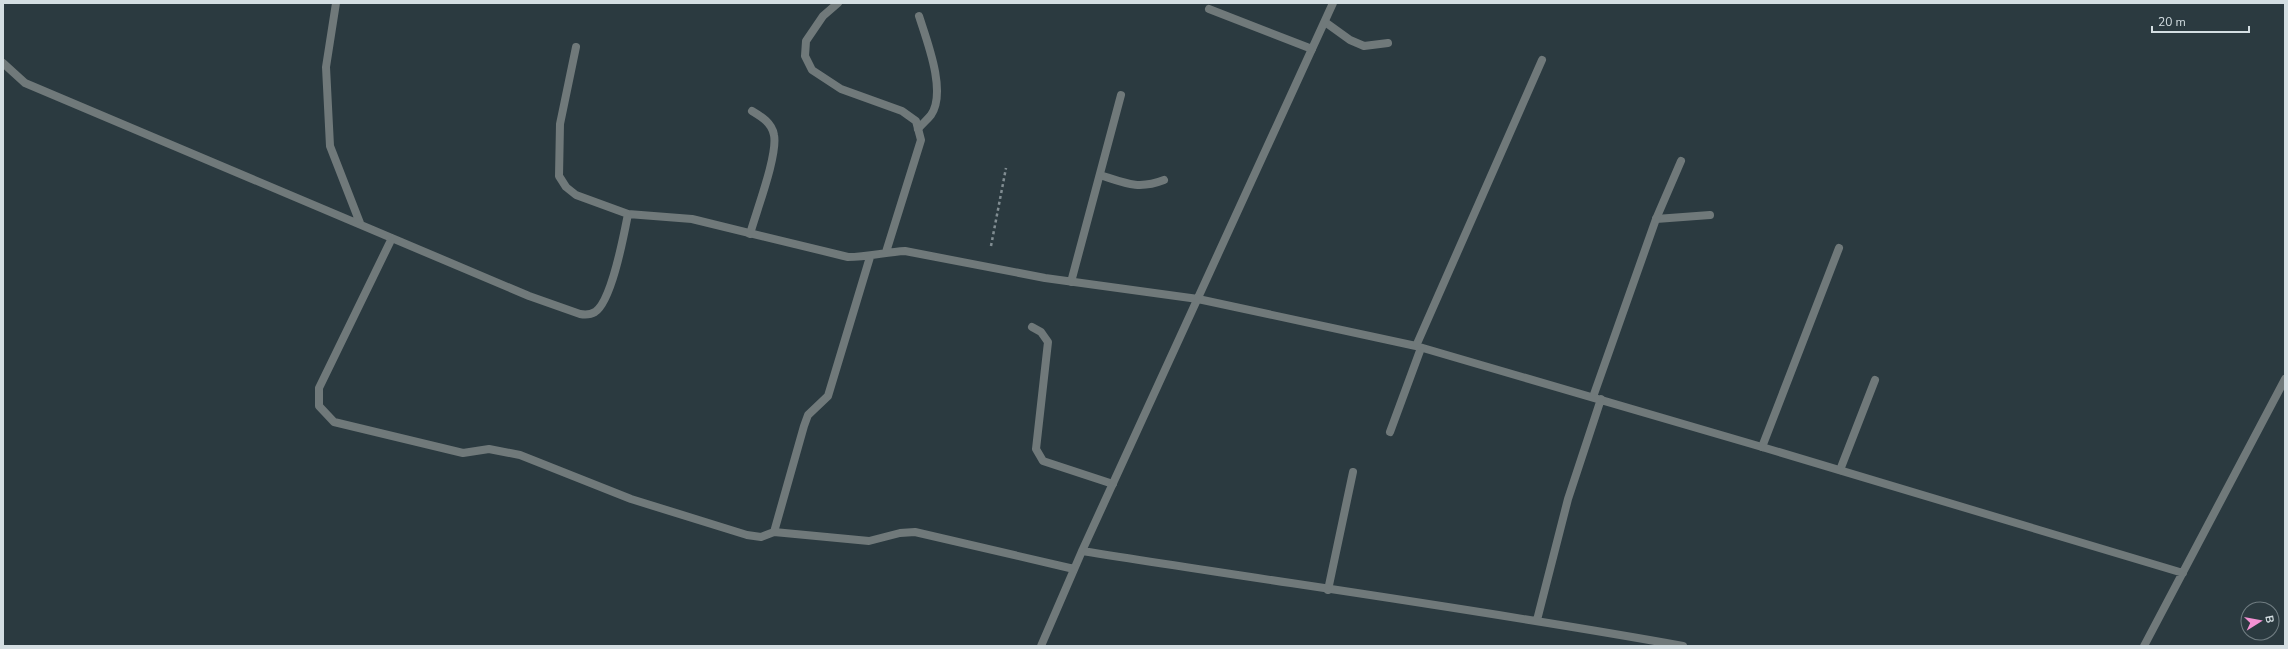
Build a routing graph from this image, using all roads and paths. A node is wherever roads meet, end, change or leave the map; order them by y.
1 (336, 3) edge
2 (838, 3) edge
3 (1333, 3) edge
4 (1209, 9) dead end
5 (919, 16) dead end
6 (1324, 22) junction
7 (1388, 43) dead end
8 (576, 47) dead end
9 (1312, 49) junction
10 (1542, 60) dead end
11 (3, 63) edge
12 (1121, 95) dead end
13 (752, 111) dead end
14 (918, 129) junction
15 (1681, 161) dead end
16 (1006, 168) dead end
17 (1100, 175) junction
18 (1164, 180) dead end
19 (628, 214) junction
20 (1710, 215) dead end
21 (1656, 219) junction
22 (360, 223) junction
23 (750, 234) junction
24 (392, 238) junction
25 (1839, 248) dead end
26 (886, 252) junction
27 (870, 257) junction
28 (987, 266) junction
29 (1071, 282) junction
30 (1198, 299) junction
31 (1032, 327) dead end
32 (1418, 347) junction
33 (1875, 380) dead end
34 (2285, 380) edge
35 (1597, 398) junction
36 (1390, 432) dead end
37 (1762, 447) junction
38 (1840, 470) junction
39 (1353, 472) dead end
40 (1113, 484) junction
41 (774, 532) junction
42 (1082, 551) junction
43 (1074, 569) junction
44 (2183, 573) junction
45 (1328, 590) junction
46 (1536, 620) junction
47 (1041, 646) edge
48 (1683, 646) edge
49 (2144, 646) edge

1 - 22 street
2 - 14 street
3 - 6 street
4 - 9 street
5 - 14 street
6 - 7 street
6 - 9 street
8 - 19 street
9 - 30 street
10 - 32 street
11 - 22 street
12 - 17 street
13 - 23 street
14 - 26 street
15 - 21 street
16 - 28 path
17 - 18 street
17 - 29 street
19 - 23 street
19 - 24 street
20 - 21 street
21 - 35 street
22 - 24 street
23 - 27 street
24 - 41 street
25 - 37 street
26 - 27 street
26 - 28 street
27 - 41 street
28 - 29 street
29 - 30 street
30 - 32 street
30 - 40 street
31 - 40 street
32 - 35 street
32 - 36 street
33 - 38 street
34 - 44 street
35 - 37 street
35 - 46 street
37 - 38 street
38 - 44 street
39 - 45 street
40 - 42 street
41 - 43 street
42 - 43 street
42 - 45 street
43 - 47 street
44 - 49 street
45 - 46 street
46 - 48 street

